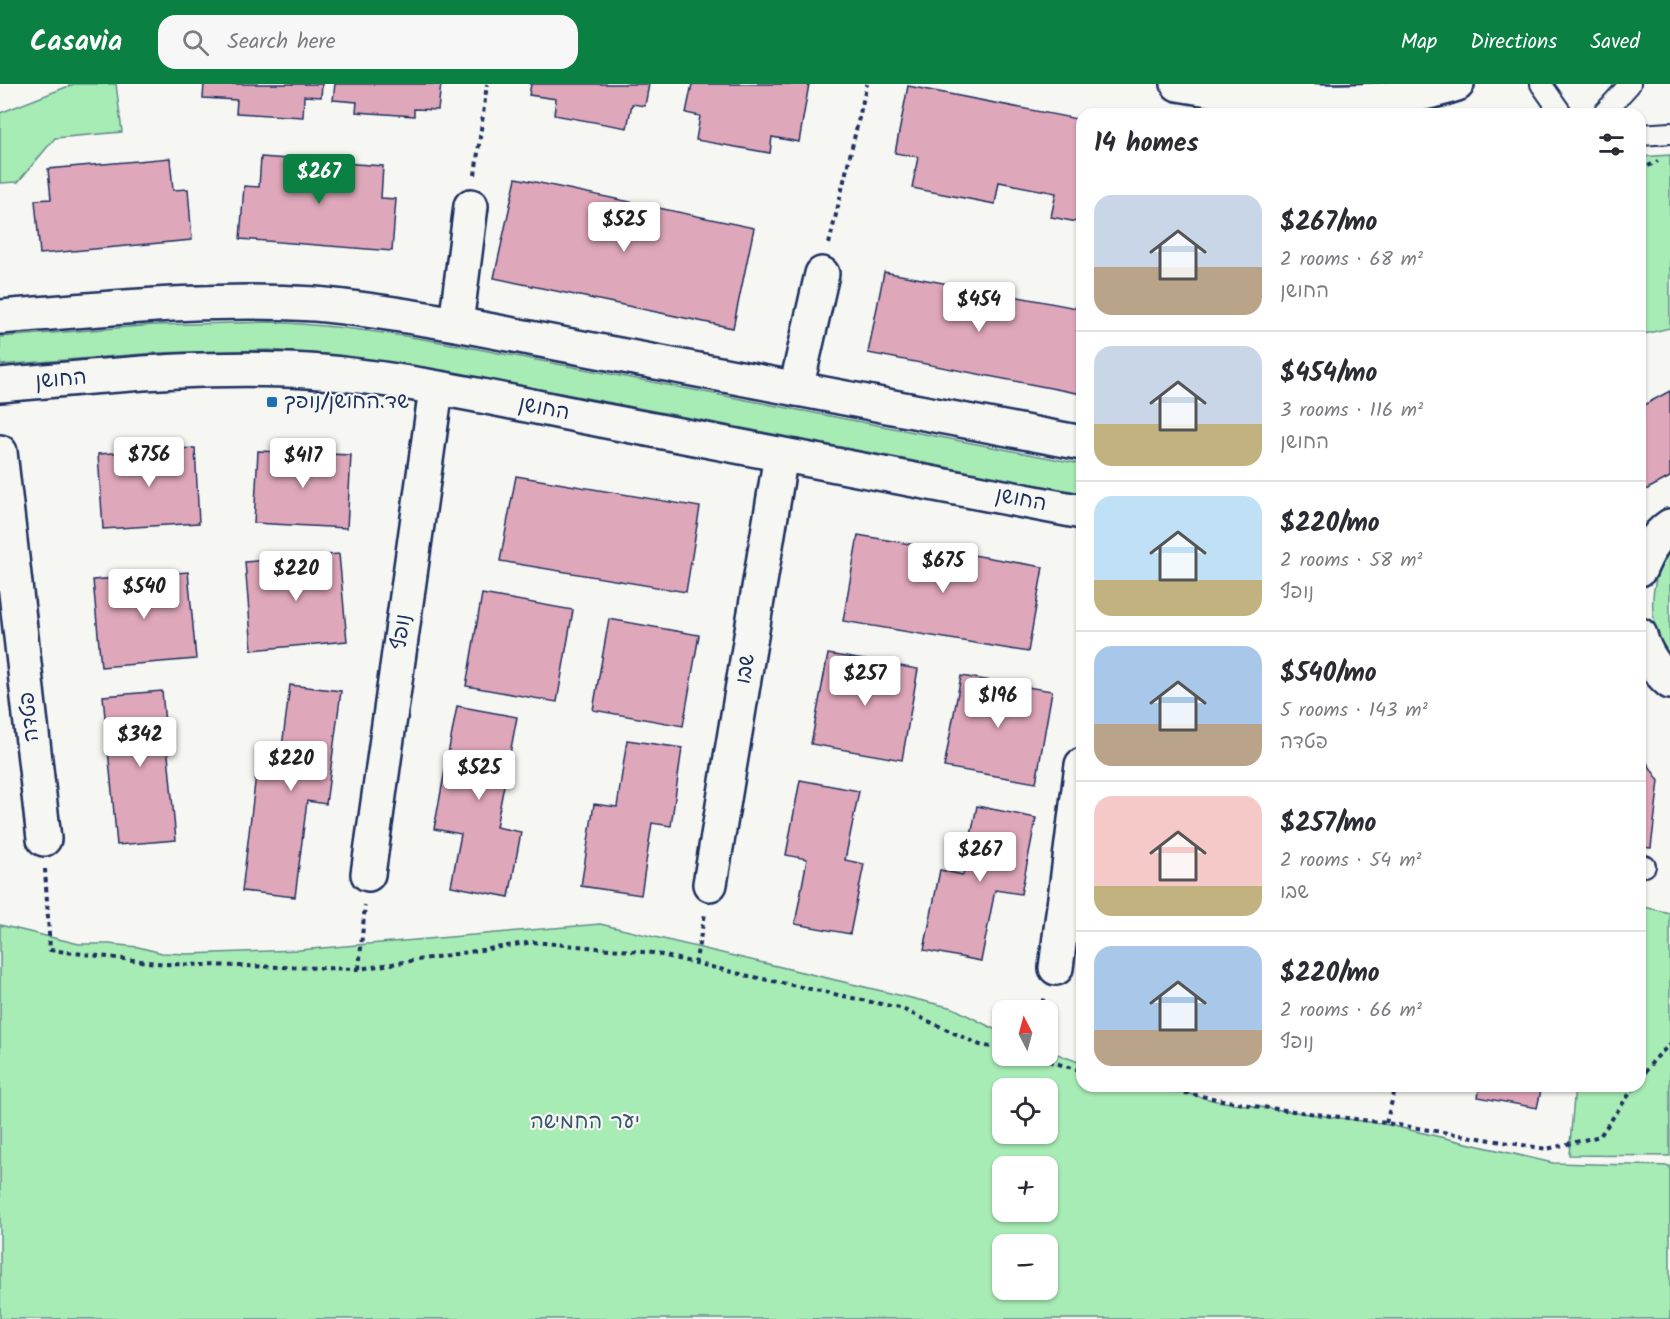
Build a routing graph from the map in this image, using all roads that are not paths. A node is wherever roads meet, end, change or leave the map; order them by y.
1 (1178, 84) edge
2 (1457, 84) edge
3 (1541, 84) edge
4 (1630, 84) edge
5 (1558, 108) edge
6 (1608, 108) edge
7 (1670, 133) edge
8 (1646, 135) edge
9 (471, 206) road end
10 (822, 274) road end
11 (0, 317) edge
12 (456, 324) junction
13 (0, 385) edge
14 (436, 389) junction
15 (796, 389) junction
16 (1076, 442) edge
17 (0, 452) edge
18 (782, 455) junction
19 (1076, 511) edge
20 (1658, 531) edge
21 (1646, 555) edge
22 (1646, 650) edge
23 (1670, 682) edge
24 (1076, 812) edge
25 (44, 838) road end
26 (368, 874) road end
27 (710, 884) road end
28 (1056, 969) dead end

1 - 2 street
3 - 5 lane
4 - 6 lane
7 - 8 lane
9 - 12 street
10 - 15 street
11 - 12 street
12 - 15 street
13 - 14 street, החושן
14 - 18 street, החושן
14 - 26 street, נופף
15 - 16 street
17 - 25 street, פטדה
18 - 19 street, החושן
18 - 27 street, שבו
20 - 21 street
22 - 23 street
24 - 28 street

